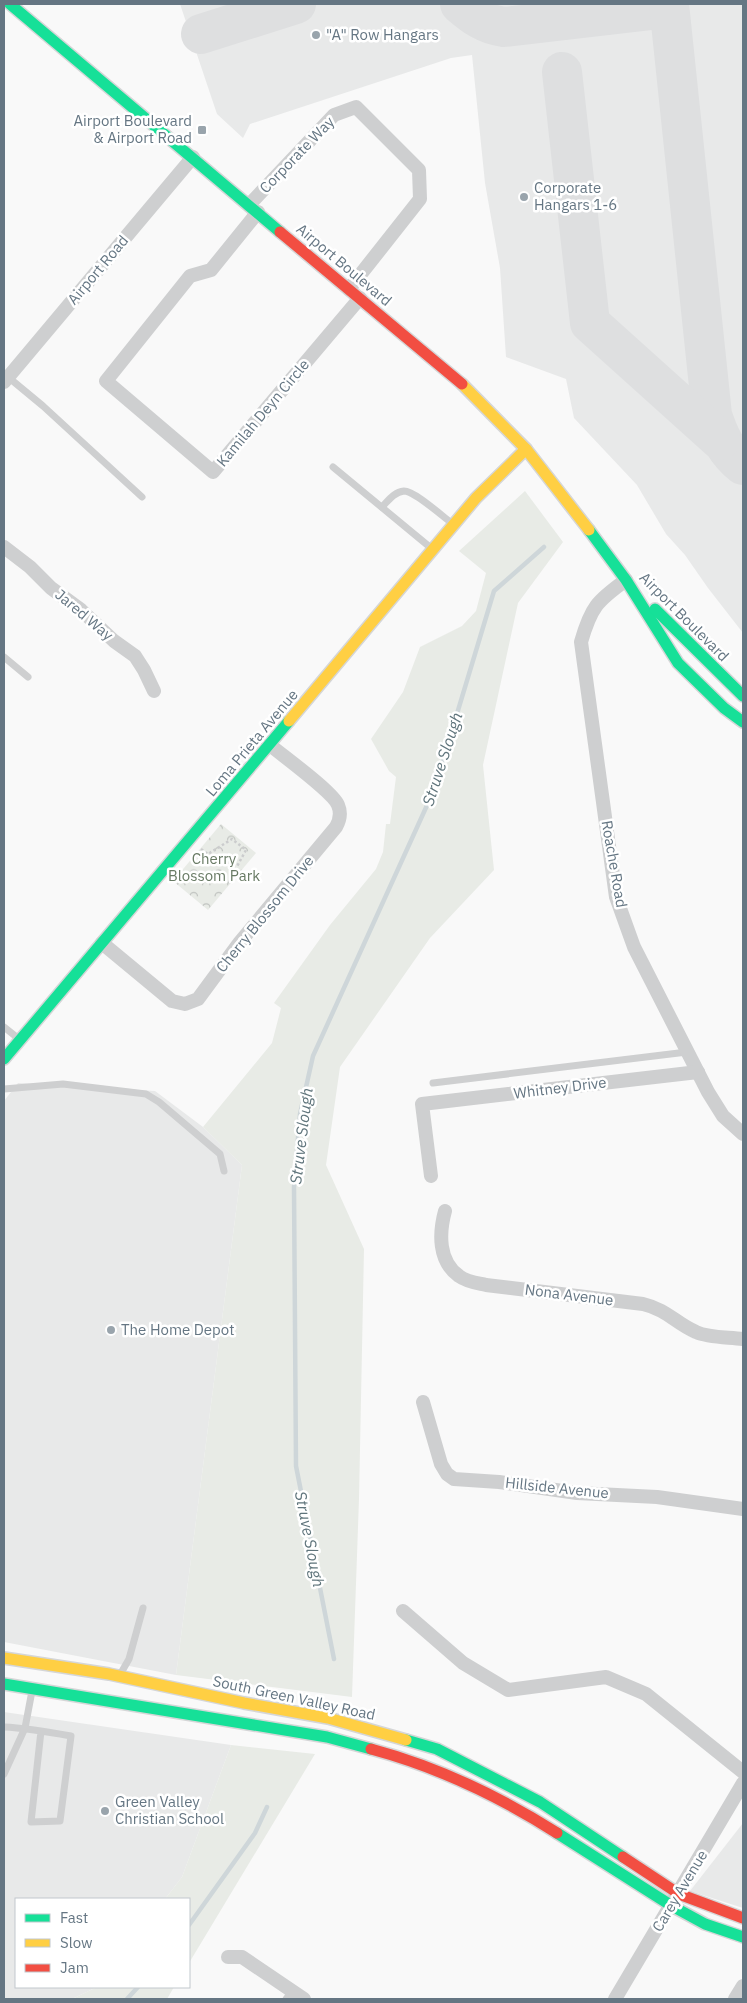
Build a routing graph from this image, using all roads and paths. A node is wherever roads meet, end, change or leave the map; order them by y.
1 (10, 4) edge
2 (193, 157) junction
3 (253, 208) junction
4 (354, 293) junction
5 (6, 380) edge
6 (526, 449) junction
7 (333, 467) dead end
8 (142, 497) dead end
9 (382, 507) junction
10 (454, 525) junction
11 (4, 547) edge
12 (433, 550) junction
13 (626, 580) junction
14 (4, 657) edge
15 (28, 678) dead end
16 (154, 691) dead end
17 (743, 696) edge
18 (743, 722) edge
19 (270, 745) junction
20 (201, 848) dead end
21 (233, 884) dead end
22 (102, 943) junction
23 (4, 1027) edge
24 (19, 1040) junction
25 (687, 1052) junction
26 (4, 1059) edge
27 (698, 1072) junction
28 (433, 1082) dead end
29 (4, 1089) edge
30 (743, 1134) edge
31 (224, 1171) dead end
32 (431, 1176) dead end
33 (445, 1211) dead end
34 (743, 1339) edge
35 (423, 1402) dead end
36 (743, 1509) edge
37 (143, 1608) dead end
38 (403, 1611) dead end
39 (4, 1658) edge
40 (119, 1676) junction
41 (4, 1684) edge
42 (32, 1688) junction
43 (4, 1727) edge
44 (26, 1728) junction
45 (41, 1731) junction
46 (743, 1772) edge
47 (4, 1774) edge
48 (743, 1783) edge
49 (675, 1900) junction
50 (743, 1918) edge
51 (743, 1937) edge
52 (228, 1957) dead end
53 (289, 1995) edge
54 (304, 1999) edge
55 (615, 1999) edge

1 - 2 main road, Airport Boulevard
2 - 3 main road, Airport Boulevard
2 - 5 street, Airport Road
3 - 4 main road, Airport Boulevard
3 - 4 street, Corporate Way
3 - 4 street, Kamilah Deyn Circle
4 - 6 main road, Airport Boulevard
5 - 8 lane
6 - 10 main road, Loma Prieta Avenue
6 - 13 main road, Airport Boulevard
7 - 9 lane
9 - 10 lane
9 - 12 lane
10 - 12 main road, Loma Prieta Avenue
11 - 16 street, Jared Way
12 - 19 main road, Loma Prieta Avenue
13 - 17 main road, Airport Boulevard
13 - 18 main road, Airport Boulevard
13 - 25 street, Roache Road
14 - 15 lane
19 - 22 main road, Loma Prieta Avenue
19 - 22 street, Cherry Blossom Drive
20 - 21 path
22 - 24 main road, Loma Prieta Avenue
23 - 24 lane
24 - 26 main road, Loma Prieta Avenue
25 - 27 street, Roache Road
25 - 28 lane
27 - 30 street, Roache Road
27 - 32 street, Whitney Drive
29 - 31 lane
33 - 34 street, Nona Avenue
35 - 36 street, Hillside Avenue
37 - 40 lane
38 - 46 street
39 - 40 main road, South Green Valley Road
40 - 49 main road, South Green Valley Road
41 - 42 main road, South Green Valley Road
42 - 44 lane
42 - 49 main road, South Green Valley Road
43 - 44 lane
44 - 45 lane
44 - 47 lane
45 - 45 lane
48 - 49 street, Carey Avenue
49 - 50 main road, South Green Valley Road
49 - 51 main road, South Green Valley Road
49 - 55 street, Carey Avenue
52 - 53 street
53 - 54 street

